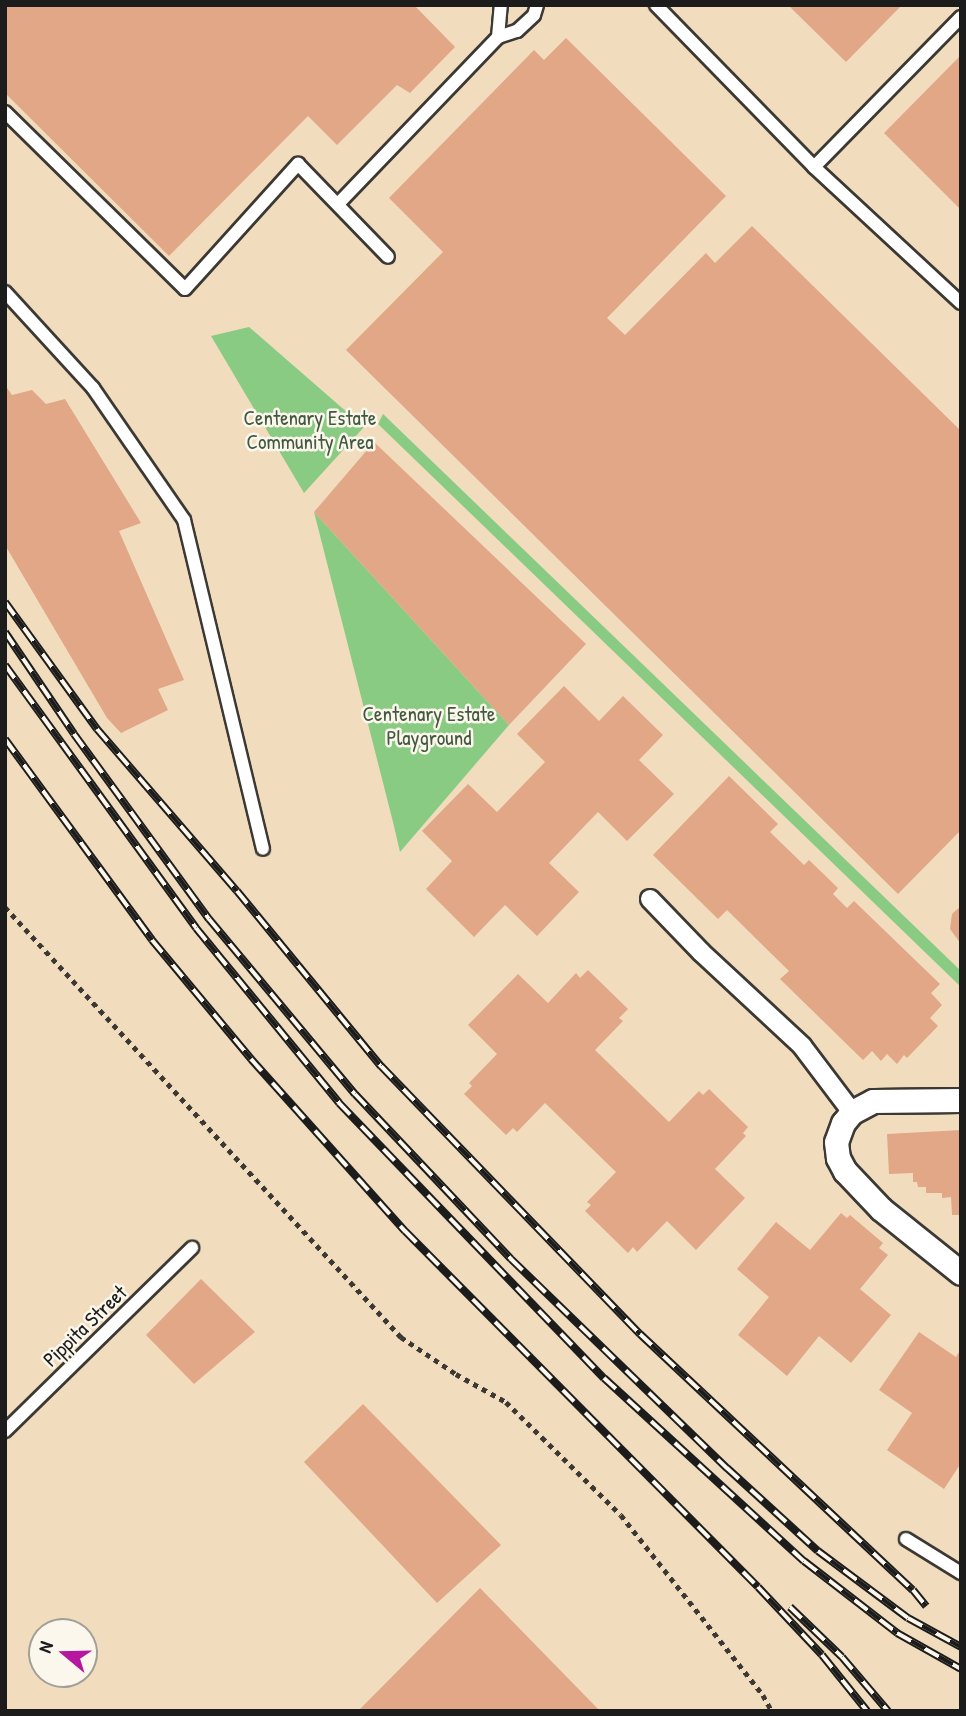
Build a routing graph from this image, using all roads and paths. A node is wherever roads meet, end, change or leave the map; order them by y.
1 (501, 5) edge
2 (537, 5) edge
3 (656, 5) edge
4 (961, 17) edge
5 (498, 37) junction
6 (5, 112) edge
7 (814, 167) junction
8 (338, 204) junction
9 (388, 257) dead end
10 (5, 292) edge
11 (961, 303) edge
12 (263, 849) dead end
13 (650, 899) dead end
14 (5, 907) edge
15 (961, 1100) edge
16 (852, 1112) junction
17 (192, 1248) dead end
18 (961, 1273) edge
19 (5, 1431) edge
20 (906, 1539) dead end
21 (961, 1573) edge
22 (772, 1711) edge

1 - 5 lane
2 - 5 lane
3 - 7 lane
4 - 7 lane
5 - 8 lane
6 - 8 lane
7 - 11 lane
8 - 9 lane
10 - 12 lane
13 - 16 street
14 - 22 path
15 - 16 street
16 - 18 street
17 - 19 lane, Pippita Street
20 - 21 lane

